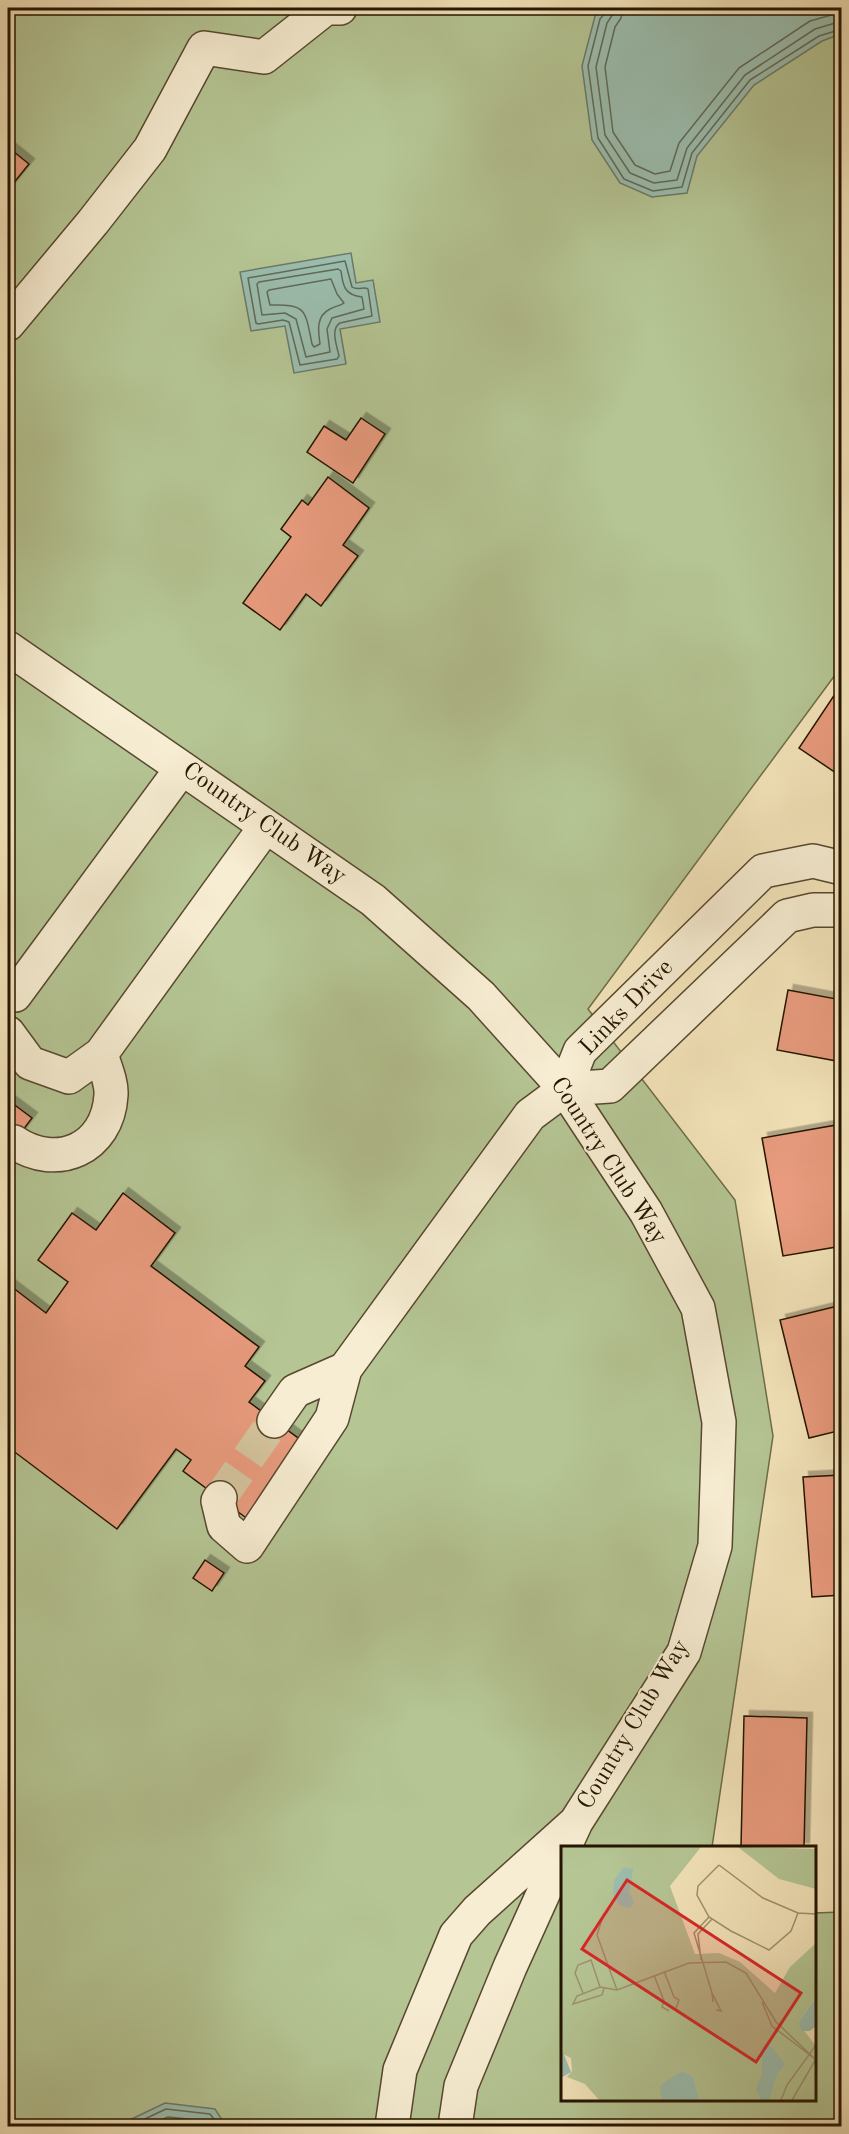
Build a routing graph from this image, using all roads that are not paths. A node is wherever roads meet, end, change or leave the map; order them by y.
1 (340, 8) edge
2 (8, 324) edge
3 (8, 648) edge
4 (182, 768) junction
5 (266, 826) junction
6 (831, 866) edge
7 (832, 910) edge
8 (10, 1000) edge
9 (8, 1033) edge
10 (101, 1054) junction
11 (565, 1089) junction
12 (14, 1142) dead end
13 (345, 1369) junction
14 (274, 1421) tunnel mouth
15 (220, 1498) tunnel mouth
16 (570, 1835) edge
17 (561, 1854) edge
18 (392, 2127) edge
19 (455, 2127) edge

1 - 2 street
3 - 4 street, Country Club Way
4 - 5 street, Country Club Way
4 - 8 street
5 - 10 street
5 - 11 street, Country Club Way
6 - 7 street, Links Drive
6 - 11 street, Links Drive
7 - 11 street, Links Drive
9 - 10 street
10 - 12 street
11 - 13 street
11 - 16 street, Country Club Way
13 - 14 street
13 - 15 street
16 - 18 street, Country Club Way
17 - 19 street

